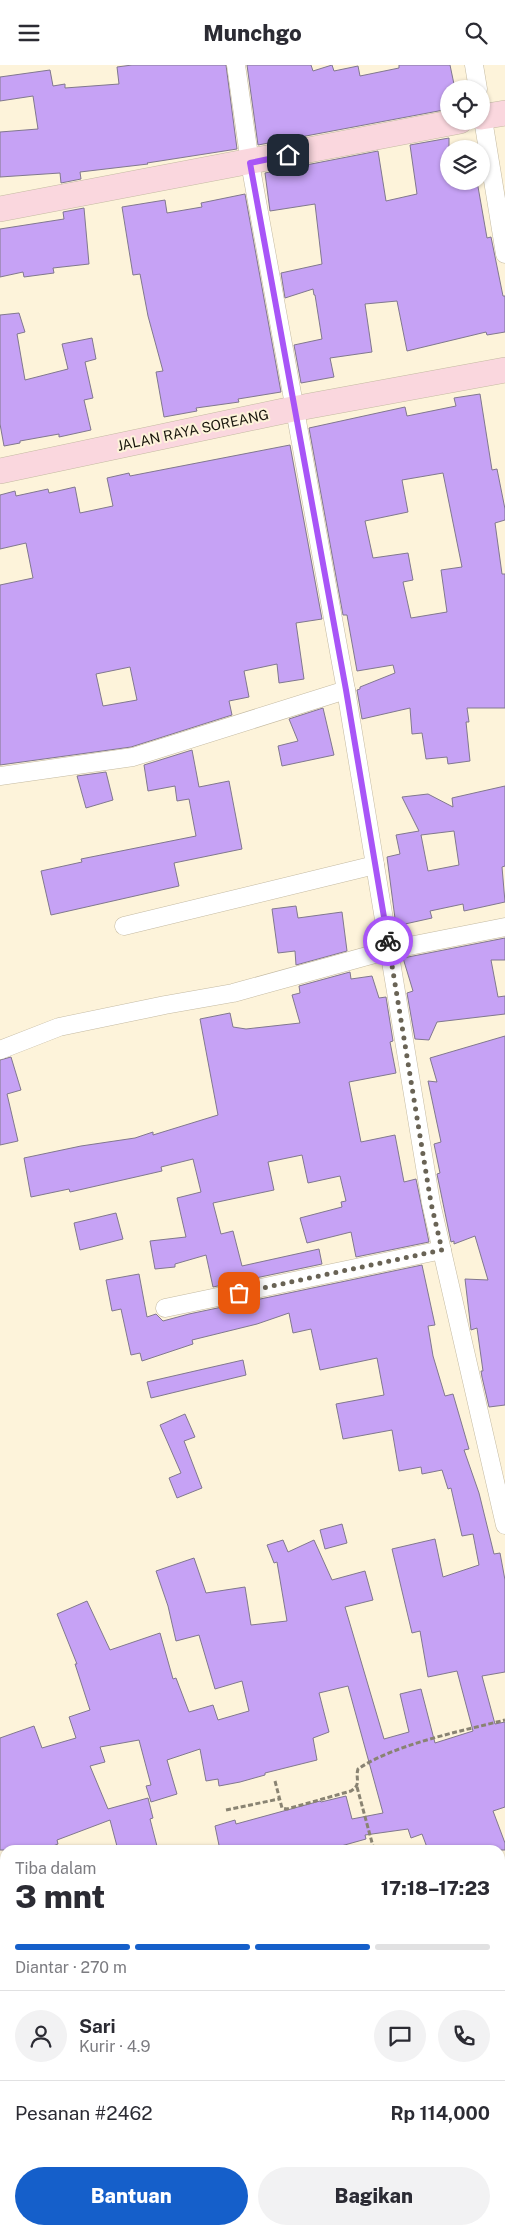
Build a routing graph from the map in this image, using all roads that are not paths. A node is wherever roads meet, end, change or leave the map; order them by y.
1 (236, 65) edge
2 (474, 65) edge
3 (476, 80) edge
4 (440, 124) edge
5 (484, 130) edge
6 (250, 163) junction
7 (0, 209) edge
8 (505, 254) edge
9 (505, 370) edge
10 (294, 409) junction
11 (0, 471) edge
12 (346, 690) junction
13 (0, 776) edge
14 (375, 865) junction
15 (124, 926) dead end
16 (505, 927) edge
17 (389, 950) junction
18 (0, 1050) edge
19 (442, 1250) junction
20 (166, 1308) dead end
21 (505, 1525) edge

1 - 6 street
2 - 3 street
4 - 6 main road
5 - 8 street
6 - 7 main road
6 - 10 street
9 - 10 main road, JALAN RAYA SOREANG
10 - 11 main road, JALAN RAYA SOREANG
10 - 12 street
12 - 13 street
12 - 14 street
14 - 15 street
14 - 17 street
16 - 17 street
17 - 18 street
17 - 19 street
19 - 20 street
19 - 21 street

